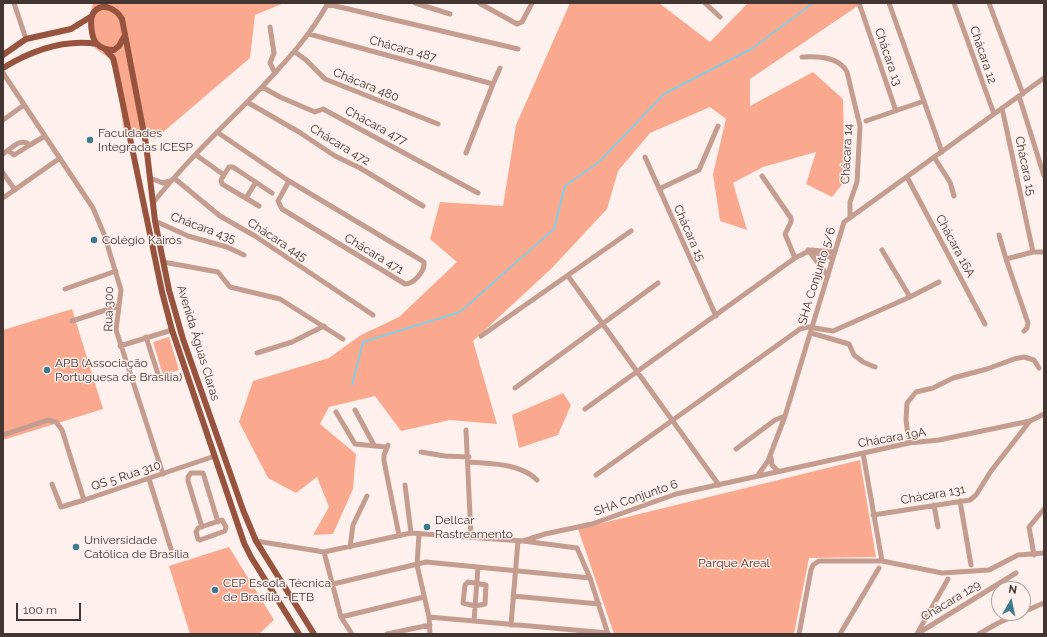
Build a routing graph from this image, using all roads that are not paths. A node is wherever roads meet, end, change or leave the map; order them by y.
1 (14, 3) edge
2 (98, 3) edge
3 (112, 3) edge
4 (327, 3) edge
5 (415, 3) edge
6 (479, 3) edge
7 (532, 3) edge
8 (705, 3) edge
9 (859, 3) edge
10 (889, 3) edge
11 (954, 3) edge
12 (989, 3) edge
13 (118, 12) junction
14 (93, 14) junction
15 (450, 14) dead end
16 (720, 17) dead end
17 (270, 27) dead end
18 (309, 34) junction
19 (124, 37) junction
20 (26, 39) junction
21 (97, 44) junction
22 (105, 49) junction
23 (518, 49) dead end
24 (295, 52) junction
25 (3, 54) edge
26 (802, 57) dead end
27 (3, 68) edge
28 (500, 68) dead end
29 (3, 73) edge
30 (275, 73) junction
31 (1044, 78) edge
32 (493, 84) junction
33 (262, 87) junction
34 (1021, 95) junction
35 (924, 101) junction
36 (247, 102) junction
37 (24, 105) junction
38 (1002, 108) junction
39 (896, 111) junction
40 (994, 114) junction
41 (3, 120) edge
42 (866, 122) dead end
43 (438, 124) dead end
44 (718, 126) dead end
45 (217, 132) junction
46 (45, 136) junction
47 (942, 152) junction
48 (466, 153) dead end
49 (3, 154) edge
50 (196, 155) junction
51 (645, 157) dead end
52 (934, 157) junction
53 (60, 158) junction
54 (3, 173) edge
55 (224, 175) junction
56 (762, 176) dead end
57 (1044, 176) edge
58 (907, 177) junction
59 (150, 178) junction
60 (172, 179) junction
61 (289, 181) junction
62 (256, 182) junction
63 (659, 189) junction
64 (15, 190) junction
65 (272, 193) dead end
66 (478, 193) dead end
67 (954, 196) dead end
68 (3, 198) edge
69 (142, 198) junction
70 (246, 198) junction
71 (153, 203) junction
72 (259, 206) dead end
73 (423, 206) dead end
74 (850, 217) junction
75 (155, 221) junction
76 (631, 231) dead end
77 (998, 235) dead end
78 (808, 250) junction
79 (882, 250) dead end
80 (835, 252) junction
81 (1033, 252) junction
82 (1044, 252) edge
83 (244, 255) dead end
84 (795, 258) junction
85 (833, 258) junction
86 (1006, 259) junction
87 (163, 262) junction
88 (116, 271) junction
89 (568, 276) junction
90 (828, 276) junction
91 (658, 282) dead end
92 (939, 282) dead end
93 (65, 289) dead end
94 (169, 290) junction
95 (162, 292) junction
96 (910, 297) junction
97 (118, 306) junction
98 (372, 315) dead end
99 (716, 316) junction
100 (72, 321) dead end
101 (602, 324) junction
102 (985, 324) dead end
103 (324, 326) junction
104 (172, 330) junction
105 (811, 330) junction
106 (1024, 331) dead end
107 (481, 336) dead end
108 (146, 338) junction
109 (343, 339) dead end
110 (120, 346) junction
111 (257, 353) dead end
112 (874, 367) dead end
113 (1039, 368) dead end
114 (637, 372) junction
115 (158, 374) dead end
116 (515, 388) dead end
117 (585, 409) dead end
118 (355, 410) dead end
119 (336, 412) dead end
120 (1044, 414) edge
121 (785, 416) junction
122 (1030, 421) junction
123 (673, 422) junction
124 (466, 430) dead end
125 (3, 435) edge
126 (909, 443) junction
127 (374, 445) junction
128 (736, 448) dead end
129 (421, 452) dead end
130 (864, 453) junction
131 (215, 456) junction
132 (770, 456) junction
133 (469, 459) junction
134 (190, 465) junction
135 (778, 471) junction
136 (193, 473) junction
137 (163, 474) junction
138 (596, 475) dead end
139 (757, 476) junction
140 (149, 479) junction
141 (537, 480) dead end
142 (52, 484) dead end
143 (405, 485) dead end
144 (719, 485) junction
145 (367, 496) dead end
146 (84, 500) junction
147 (960, 501) junction
148 (934, 506) junction
149 (1044, 508) edge
150 (873, 516) junction
151 (248, 520) junction
152 (218, 522) junction
153 (237, 523) junction
154 (202, 527) junction
155 (938, 527) dead end
156 (411, 533) junction
157 (419, 534) junction
158 (399, 535) junction
159 (471, 537) junction
160 (256, 541) junction
161 (520, 541) junction
162 (267, 543) junction
163 (260, 547) junction
164 (350, 547) junction
165 (171, 549) dead end
166 (324, 552) junction
167 (1044, 553) edge
168 (1034, 555) junction
169 (882, 561) junction
170 (417, 565) junction
171 (971, 565) dead end
172 (478, 567) junction
173 (879, 568) dead end
174 (516, 570) junction
175 (1016, 573) dead end
176 (590, 578) junction
177 (948, 580) dead end
178 (282, 584) junction
179 (333, 584) junction
180 (476, 584) junction
181 (271, 589) junction
182 (513, 596) junction
183 (424, 597) junction
184 (1044, 603) edge
185 (599, 604) junction
186 (475, 606) junction
187 (1031, 609) edge
188 (341, 617) junction
189 (429, 617) junction
190 (474, 621) junction
191 (1003, 621) edge
192 (430, 625) junction
193 (511, 625) junction
194 (577, 632) edge
195 (918, 633) edge
196 (299, 634) edge
197 (314, 634) edge
198 (352, 634) edge
199 (387, 634) edge
200 (430, 634) edge
201 (608, 634) edge
202 (799, 634) edge
203 (840, 634) edge
204 (979, 634) edge

1 - 20 street
2 - 14 main road
3 - 13 main road
4 - 18 street
4 - 23 street
5 - 15 street
6 - 7 street
8 - 16 street
9 - 39 street, Chácara 13
10 - 35 street, Chácara 13
11 - 40 street, Chácara 12
12 - 34 street, Chácara 12
13 - 14 main road
13 - 19 main road
14 - 20 main road
14 - 21 main road
17 - 30 street
18 - 24 street
18 - 32 street, Chácara 487
19 - 22 main road
19 - 59 main road, Avenida Águas Claras
20 - 25 main road
21 - 22 main road
21 - 27 main road
22 - 69 main road, Avenida Águas Claras
24 - 30 street
24 - 43 street, Chácara 480
26 - 74 street, Chácara 14
28 - 32 street
29 - 37 street, Rua 300
30 - 33 street
31 - 34 street, SHA Conjunto 5/6
32 - 48 street
33 - 36 street
33 - 66 street, Chácara 477
34 - 38 street, SHA Conjunto 5/6
34 - 57 street, Chácara 12
35 - 39 street
35 - 47 street, Chácara 13
36 - 45 street
36 - 73 street, Chácara 472
37 - 41 street
37 - 46 street, Rua 300
38 - 40 street, SHA Conjunto 5/6
38 - 81 street, Chácara 15
39 - 42 street
40 - 47 street, SHA Conjunto 5/6
44 - 63 street
45 - 50 street
45 - 61 street, Chácara 471
46 - 49 street
46 - 53 street, Rua 300
47 - 52 street, SHA Conjunto 5/6
50 - 55 street
50 - 60 street
51 - 63 street, Chácara 15
52 - 58 street, SHA Conjunto 5/6
52 - 67 street
53 - 64 street
53 - 88 street, Rua 300
54 - 64 street
55 - 62 street
55 - 70 street
56 - 84 street
58 - 74 street, SHA Conjunto 5/6
58 - 102 street, Chácara 16A
59 - 60 street
59 - 71 main road, Avenida Águas Claras
60 - 71 street
60 - 98 street, Chácara 445
61 - 61 street, Chácara 471
62 - 65 street
62 - 70 street
63 - 99 street, Chácara 15
64 - 68 street
69 - 71 main road
69 - 95 main road, Avenida Águas Claras
70 - 72 street
71 - 75 main road, Avenida Águas Claras
74 - 80 street, SHA Conjunto 5/6
75 - 83 street, Chácara 435
75 - 87 main road, Avenida Águas Claras
76 - 89 street
77 - 86 street
78 - 80 street
78 - 84 street
78 - 85 street
78 - 90 street
79 - 96 street
80 - 85 street, SHA Conjunto 5/6
81 - 82 street
81 - 86 street
84 - 99 street
85 - 90 street, SHA Conjunto 5/6
86 - 106 street
87 - 94 main road, Avenida Águas Claras
87 - 103 street
88 - 93 street
88 - 97 street, Rua 300
89 - 101 street
89 - 107 street
90 - 105 street, SHA Conjunto 5/6
91 - 101 street
92 - 96 street
94 - 95 main road
94 - 151 main road, Avenida Águas Claras
95 - 104 main road, Avenida Águas Claras
96 - 105 street
97 - 100 street
97 - 110 street, Rua 300
99 - 114 street
101 - 114 street
101 - 116 street
103 - 109 street
103 - 111 street
104 - 108 street
104 - 131 main road, Avenida Águas Claras
105 - 112 street
105 - 121 street, SHA Conjunto 5/6
105 - 123 street
108 - 110 street
108 - 115 street
110 - 137 street, Rua 300
113 - 126 street
114 - 117 street
114 - 123 street
118 - 127 street
119 - 127 street
120 - 122 street
121 - 128 street
121 - 132 street, SHA Conjunto 5/6
122 - 126 street, Chácara 19A
122 - 147 street, Chácara 131
123 - 138 street
123 - 144 street
124 - 133 street
125 - 146 street, QS 5 Rua 310
126 - 130 street, Chácara 19A
127 - 158 street
129 - 133 street
130 - 135 street, Chácara 19A
130 - 150 street
131 - 134 street, QS 5 Rua 310
131 - 153 main road, Avenida Águas Claras
132 - 135 street
132 - 139 street, SHA Conjunto 5/6
133 - 141 street
133 - 159 street
134 - 136 street
134 - 137 street, QS 5 Rua 310
135 - 139 street, Chácara 19A
136 - 152 street
136 - 154 street
137 - 140 street, QS 5 Rua 310
139 - 144 street, SHA Conjunto 6
140 - 146 street, QS 5 Rua 310
140 - 165 street
142 - 146 street
143 - 156 street
144 - 161 street, SHA Conjunto 6
145 - 164 street
147 - 148 street, Chácara 131
147 - 171 street
148 - 150 street, Chácara 131
148 - 155 street
149 - 168 street
150 - 169 street
151 - 153 main road
151 - 160 main road, Avenida Águas Claras
152 - 154 street
152 - 154 street
153 - 181 main road, Avenida Águas Claras
156 - 157 street
156 - 158 street
157 - 159 street
157 - 170 street
158 - 164 street
159 - 161 street
160 - 162 street
160 - 163 main road, Avenida Águas Claras
161 - 174 street
161 - 176 street
162 - 163 street
162 - 166 street
163 - 178 main road, Avenida Águas Claras
164 - 166 street
166 - 179 street
167 - 168 street
168 - 169 street
169 - 202 street
170 - 172 street
170 - 179 street
170 - 183 street
172 - 174 street
172 - 180 street
173 - 203 street
174 - 176 street
174 - 182 street
175 - 195 street, Chácara 129
176 - 185 street
177 - 195 street
178 - 181 main road
178 - 197 main road, Avenida Águas Claras
179 - 188 street
180 - 186 street
180 - 186 street
180 - 186 street
181 - 196 main road, Avenida Águas Claras
182 - 185 street
182 - 193 street
183 - 188 street
183 - 189 street
184 - 187 street
185 - 201 street
186 - 190 street
188 - 198 street
189 - 190 street
189 - 192 street
190 - 193 street
191 - 204 street
192 - 199 street
192 - 200 street
193 - 194 street
194 - 201 street

